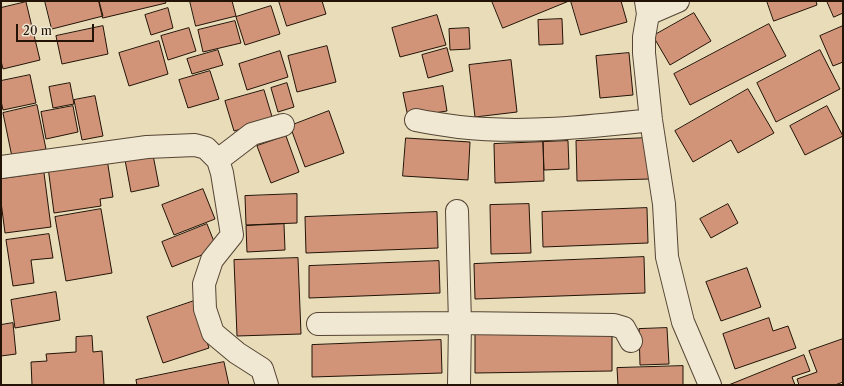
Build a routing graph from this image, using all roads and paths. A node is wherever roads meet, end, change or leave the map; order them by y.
1 (678, 1) edge
2 (647, 8) edge
3 (416, 120) dead end
4 (651, 120) junction
5 (283, 125) dead end
6 (218, 160) junction
7 (1, 167) edge
8 (457, 211) dead end
9 (460, 323) junction
10 (318, 324) dead end
11 (631, 341) dead end
12 (267, 385) edge
13 (459, 385) edge
14 (710, 385) edge

1 - 2 street
2 - 4 street
3 - 4 street
4 - 14 street
5 - 6 street
6 - 7 street
6 - 12 street
8 - 9 street
9 - 10 street
9 - 11 street
9 - 13 street

